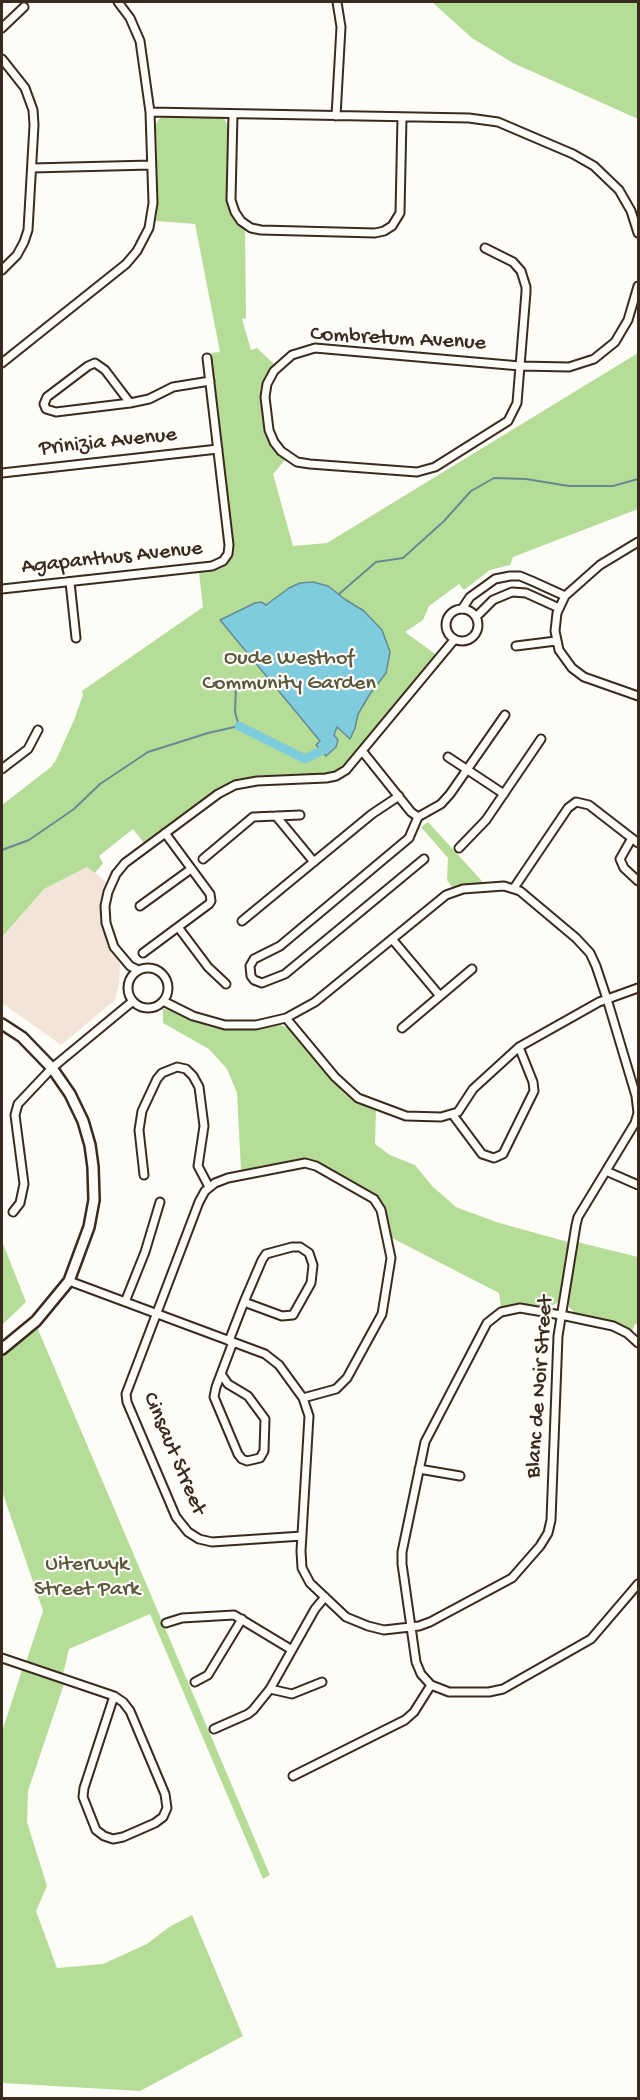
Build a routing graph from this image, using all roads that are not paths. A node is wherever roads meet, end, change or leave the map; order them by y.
1 (118, 2) edge
2 (337, 2) edge
3 (24, 7) dead end
4 (2, 28) edge
5 (2, 59) edge
6 (150, 112) junction
7 (233, 114) junction
8 (336, 116) junction
9 (402, 117) junction
10 (151, 165) junction
11 (32, 168) junction
12 (639, 233) edge
13 (484, 248) dead end
14 (2, 270) edge
15 (639, 286) edge
16 (207, 358) dead end
17 (2, 363) edge
18 (520, 366) junction
19 (210, 381) junction
20 (130, 403) junction
21 (218, 449) junction
22 (2, 473) edge
23 (639, 542) edge
24 (70, 582) junction
25 (2, 590) edge
26 (565, 596) junction
27 (559, 608) junction
28 (462, 609) junction
29 (476, 617) junction
30 (76, 638) dead end
31 (454, 640) junction
32 (556, 641) junction
33 (516, 646) dead end
34 (639, 696) edge
35 (505, 715) dead end
36 (38, 730) dead end
37 (541, 739) dead end
38 (363, 752) junction
39 (448, 757) dead end
40 (2, 767) edge
41 (467, 769) junction
42 (504, 794) junction
43 (399, 796) junction
44 (300, 815) dead end
45 (276, 816) junction
46 (418, 817) junction
47 (165, 832) junction
48 (635, 841) edge
49 (459, 849) dead end
50 (203, 858) dead end
51 (424, 859) dead end
52 (314, 862) junction
53 (191, 868) junction
54 (639, 881) edge
55 (514, 888) junction
56 (140, 906) dead end
57 (242, 921) dead end
58 (178, 927) junction
59 (392, 939) junction
60 (143, 953) dead end
61 (472, 969) dead end
62 (138, 970) junction
63 (226, 984) dead end
64 (639, 988) edge
65 (440, 996) junction
66 (607, 999) junction
67 (133, 1001) junction
68 (163, 1001) junction
69 (286, 1018) junction
70 (2, 1024) edge
71 (402, 1028) dead end
72 (519, 1047) junction
73 (52, 1068) junction
74 (453, 1115) junction
75 (606, 1171) junction
76 (144, 1175) dead end
77 (639, 1185) edge
78 (209, 1187) junction
79 (160, 1202) dead end
80 (13, 1212) dead end
81 (69, 1281) junction
82 (125, 1302) junction
83 (244, 1302) junction
84 (156, 1314) junction
85 (561, 1315) junction
86 (231, 1342) junction
87 (639, 1343) edge
88 (2, 1349) edge
89 (221, 1374) junction
90 (303, 1398) junction
91 (419, 1468) junction
92 (460, 1476) dead end
93 (302, 1536) junction
94 (639, 1584) edge
95 (325, 1597) junction
96 (242, 1619) junction
97 (166, 1623) dead end
98 (411, 1627) junction
99 (292, 1650) junction
100 (2, 1658) edge
101 (195, 1682) dead end
102 (322, 1682) dead end
103 (431, 1685) junction
104 (270, 1689) junction
105 (114, 1696) junction
106 (214, 1729) dead end
107 (293, 1776) dead end

1 - 6 street
2 - 8 street
3 - 4 street
5 - 11 street
6 - 7 street
6 - 10 street
7 - 8 street
7 - 9 street
8 - 9 street
9 - 12 street
10 - 11 street
10 - 17 street
11 - 14 street
13 - 18 street
15 - 18 street, Combretum Avenue
16 - 19 street, Agapanthus Avenue
18 - 18 street, Combretum Avenue
19 - 20 street
19 - 21 street, Agapanthus Avenue
20 - 20 street
21 - 22 street, Prinizia Avenue
21 - 24 street, Agapanthus Avenue
23 - 26 street
24 - 25 street, Agapanthus Avenue
24 - 30 street
26 - 27 street
26 - 28 street
27 - 29 street
27 - 32 street
28 - 29 street
28 - 31 street
29 - 31 street
31 - 38 street
32 - 33 street
32 - 34 street
35 - 41 street
36 - 40 street
37 - 42 street
38 - 43 street
38 - 47 street
39 - 41 street
41 - 42 street
41 - 46 street
42 - 49 street
43 - 46 street
43 - 52 street
44 - 45 street
45 - 50 street
45 - 52 street
46 - 51 street
47 - 53 street
47 - 62 street
48 - 54 street
48 - 55 street
52 - 57 street
53 - 56 street
53 - 58 street
55 - 59 street
55 - 66 street, Blanc de Noir Street
58 - 60 street
58 - 63 street
59 - 65 street
59 - 69 street
61 - 65 street
62 - 67 street
62 - 68 street
64 - 66 street
65 - 71 street
66 - 72 street
66 - 75 street, Blanc de Noir Street
67 - 68 street
67 - 73 street
68 - 69 street
69 - 74 street
70 - 73 street
72 - 74 street
72 - 74 street
73 - 80 street
73 - 81 street
75 - 77 street
75 - 85 street, Blanc de Noir Street
76 - 78 street
78 - 84 street, Cinsaut Street
78 - 90 street
79 - 82 street
81 - 82 street, Blanc de Noir Street
81 - 88 street
82 - 84 street, Blanc de Noir Street
83 - 83 street
83 - 86 street
84 - 86 street, Blanc de Noir Street
84 - 93 street, Cinsaut Street
85 - 87 street
85 - 91 street
85 - 98 street, Blanc de Noir Street
86 - 89 street
86 - 90 street, Blanc de Noir Street
89 - 89 street
90 - 93 street, Blanc de Noir Street
91 - 92 street
91 - 98 street
93 - 95 street, Blanc de Noir Street
94 - 103 street
95 - 98 street, Blanc de Noir Street
95 - 99 street
96 - 97 street
96 - 99 street
96 - 101 street
98 - 103 street
99 - 104 street
100 - 105 street
102 - 104 street
103 - 107 street
104 - 106 street
105 - 105 street

